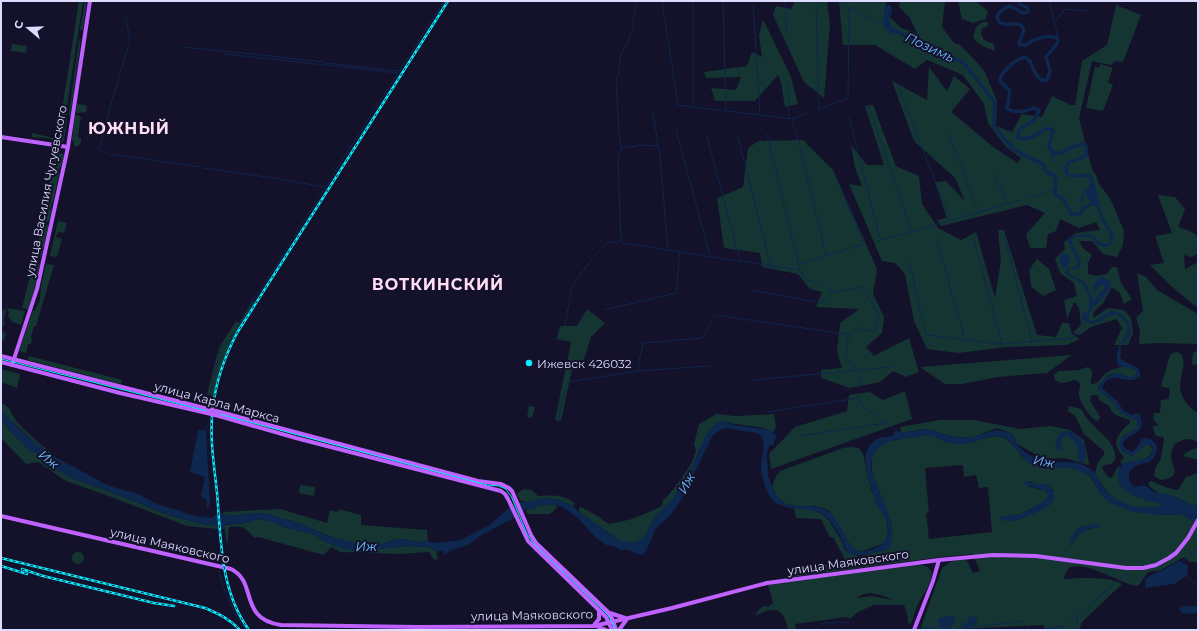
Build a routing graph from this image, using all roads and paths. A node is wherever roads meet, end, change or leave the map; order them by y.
1 (90, 1) edge
2 (1, 137) edge
3 (68, 147) junction
4 (1, 356) edge
5 (14, 359) junction
6 (1, 362) edge
7 (12, 365) junction
8 (208, 411) junction
9 (219, 414) junction
10 (295, 432) junction
11 (294, 438) junction
12 (429, 470) junction
13 (1, 516) edge
14 (1198, 520) edge
15 (939, 560) junction
16 (599, 610) junction
17 (608, 612) junction
18 (627, 618) junction
19 (611, 622) junction
20 (594, 626) junction
21 (606, 630) edge
22 (612, 630) edge
23 (616, 630) edge
24 (619, 630) edge
25 (914, 630) edge

1 - 3 main road, улица Василия Чугуевского
2 - 3 main road
3 - 5 main road, улица Василия Чугуевского
4 - 5 main road, улица Карла Маркса
5 - 7 main road, улица Василия Чугуевского
5 - 8 main road, улица Карла Маркса
6 - 7 main road, улица Карла Маркса
7 - 8 main road, улица Карла Маркса
8 - 9 main road, улица Карла Маркса, bridge
9 - 10 main road, улица Карла Маркса
9 - 11 main road, улица Карла Маркса
10 - 11 main road
10 - 12 main road, улица Карла Маркса
11 - 12 main road, улица Карла Маркса
12 - 16 main road
12 - 17 main road
13 - 20 main road, улица Маяковского
14 - 15 main road, улица Маяковского
15 - 18 main road, улица Маяковского
15 - 25 main road
16 - 19 main road
16 - 20 main road
17 - 18 main road
17 - 19 main road
18 - 19 main road, улица Маяковского
18 - 24 main road
19 - 20 main road, улица Маяковского
19 - 22 main road
19 - 23 main road
20 - 21 main road

